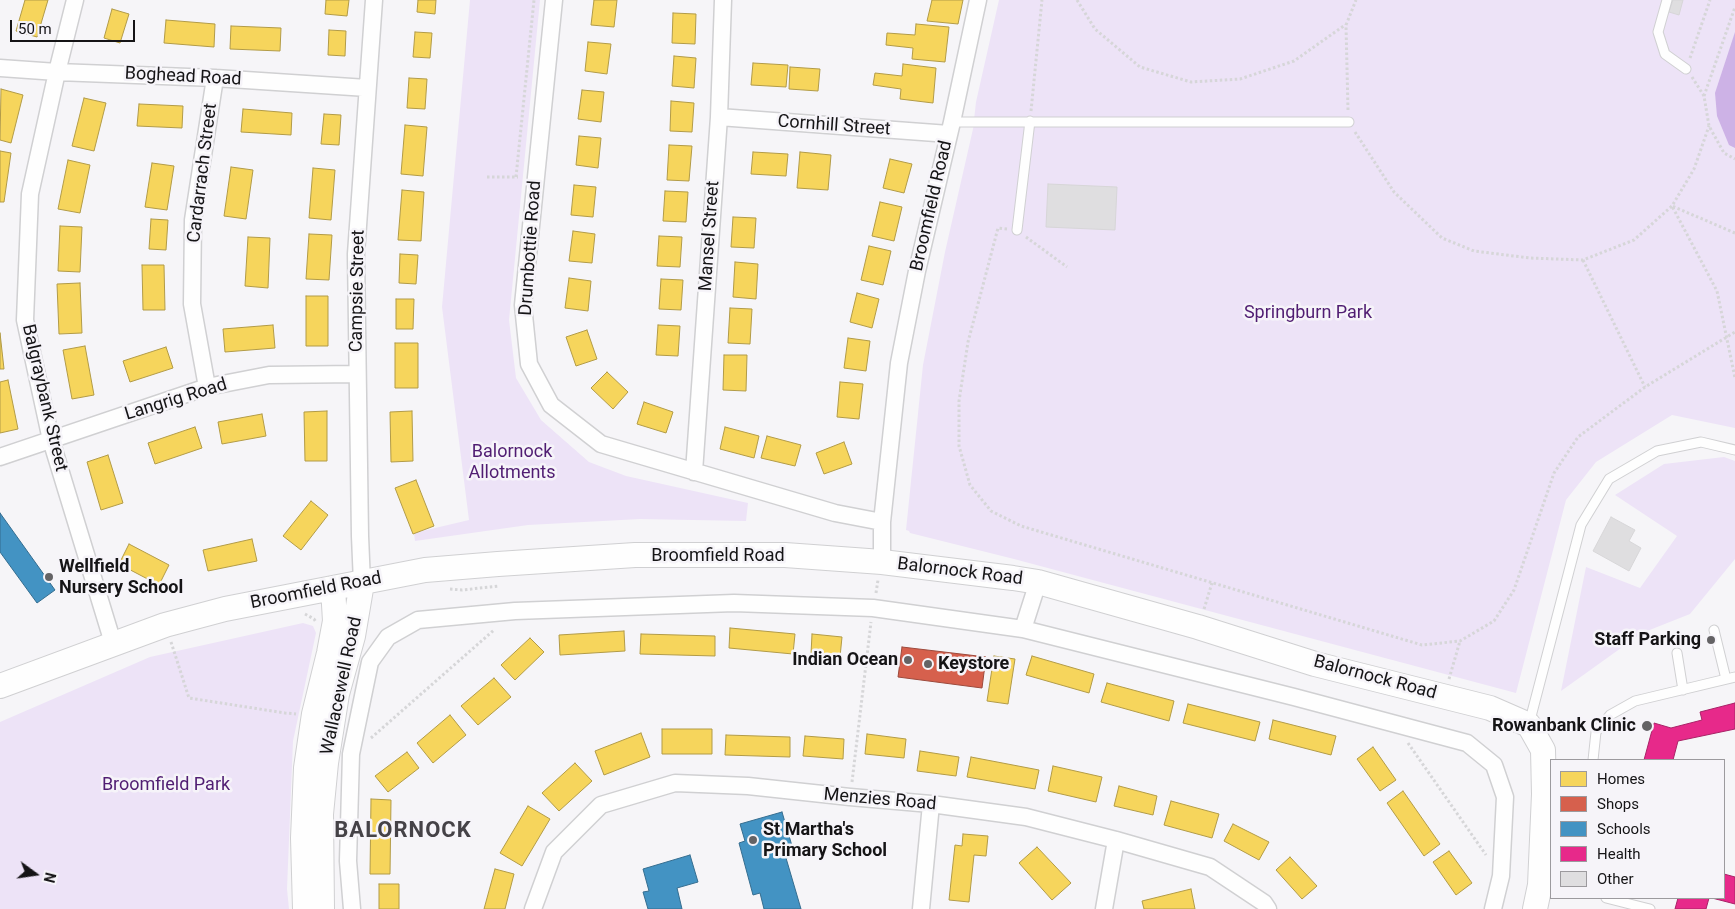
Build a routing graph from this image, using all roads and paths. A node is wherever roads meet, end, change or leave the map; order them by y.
1 (75, 0) edge
2 (374, 0) edge
3 (534, 0) edge
4 (554, 0) edge
5 (723, 0) edge
6 (978, 0) edge
7 (1042, 0) edge
8 (1077, 0) edge
9 (1356, 0) edge
10 (1667, 0) edge
11 (1710, 0) edge
12 (1735, 7) edge
13 (1346, 25) junction
14 (0, 68) edge
15 (1686, 69) junction
16 (57, 72) junction
17 (215, 78) junction
18 (367, 88) junction
19 (1704, 96) junction
20 (719, 117) junction
21 (1030, 121) junction
22 (1349, 122) junction
23 (1709, 126) junction
24 (950, 128) junction
25 (1735, 159) edge
26 (487, 177) dead end
27 (516, 177) junction
28 (536, 178) junction
29 (1672, 206) junction
30 (1017, 230) junction
31 (1735, 233) edge
32 (1584, 260) junction
33 (1067, 267) dead end
34 (1735, 332) edge
35 (1727, 337) junction
36 (357, 374) junction
37 (1735, 378) edge
38 (207, 387) junction
39 (1645, 387) junction
40 (50, 440) junction
41 (1735, 450) edge
42 (0, 457) edge
43 (694, 472) junction
44 (882, 522) junction
45 (882, 562) junction
46 (1038, 582) junction
47 (362, 583) junction
48 (1212, 583) junction
49 (333, 588) junction
50 (873, 608) junction
51 (515, 611) junction
52 (302, 613) dead end
53 (319, 627) dead end
54 (1198, 628) junction
55 (1023, 630) junction
56 (1714, 630) dead end
57 (178, 639) dead end
58 (113, 643) junction
59 (1677, 653) dead end
60 (1730, 678) edge
61 (0, 686) edge
62 (1683, 690) junction
63 (314, 714) junction
64 (1394, 723) junction
65 (1529, 724) junction
66 (351, 754) junction
67 (1593, 759) edge
68 (850, 797) junction
69 (931, 804) junction
70 (1116, 840) junction
71 (1500, 876) junction
72 (1545, 886) edge
73 (1610, 899) edge
74 (305, 909) edge
75 (322, 909) edge
76 (352, 909) edge
77 (533, 909) edge
78 (921, 909) edge
79 (1104, 909) edge
80 (1268, 909) edge
81 (1493, 909) edge
82 (1535, 909) edge
83 (1650, 909) edge

1 - 16 street, Balgraybank Street
2 - 18 street, Campsie Street
3 - 27 path
4 - 28 street, Drumbottie Road
5 - 20 street, Mansel Street
6 - 24 street, Broomfield Road
7 - 21 path
8 - 13 path
9 - 13 path
10 - 15 lane
11 - 15 path
12 - 19 path
13 - 22 path
14 - 16 street, Boghead Road
15 - 19 path
16 - 17 street, Boghead Road
16 - 40 street, Balgraybank Street
17 - 18 street, Boghead Road
17 - 38 street, Cardarrach Street
18 - 36 street, Campsie Street
19 - 23 path
20 - 24 street, Cornhill Street
20 - 43 street, Mansel Street
21 - 22 lane
21 - 24 lane
21 - 30 lane
22 - 32 path
23 - 25 path
23 - 29 path
24 - 44 street, Broomfield Road
26 - 27 path
27 - 28 path
28 - 43 street, Drumbottie Road
29 - 31 path
29 - 32 path
29 - 35 path
30 - 33 path
30 - 48 path
32 - 39 path
34 - 35 path
35 - 37 path
35 - 39 path
36 - 38 street, Langrig Road
36 - 47 street, Campsie Street
38 - 40 street, Langrig Road
39 - 48 path
40 - 42 street, Langrig Road
40 - 58 street, Balgraybank Street
41 - 65 lane
43 - 44 street, Drumbottie Road
44 - 45 street, Broomfield Road
45 - 46 street, Balornock Road
45 - 47 street, Broomfield Road
45 - 50 path
46 - 54 street, Balornock Road
46 - 55 street, Balornock Road
47 - 49 street, Broomfield Road
47 - 75 street, Wallacewell Road
48 - 54 path
49 - 58 street, Broomfield Road
49 - 63 street, Wallacewell Road
50 - 51 street
50 - 55 street
50 - 68 path
51 - 66 path
51 - 66 street, Wallacewell Road
52 - 53 path
54 - 65 street, Balornock Road
55 - 64 street
56 - 60 lane
57 - 63 path
58 - 61 street, Broomfield Road
59 - 62 lane
60 - 62 lane
62 - 67 lane
63 - 74 street, Wallacewell Road
64 - 71 path
64 - 71 street
65 - 72 street
66 - 76 street, Wallacewell Road
68 - 69 street, Menzies Road
68 - 77 street, Menzies Road
69 - 70 street, Menzies Road
69 - 78 street
70 - 79 street
70 - 80 street, Menzies Road
71 - 81 street
72 - 82 street
73 - 83 lane

